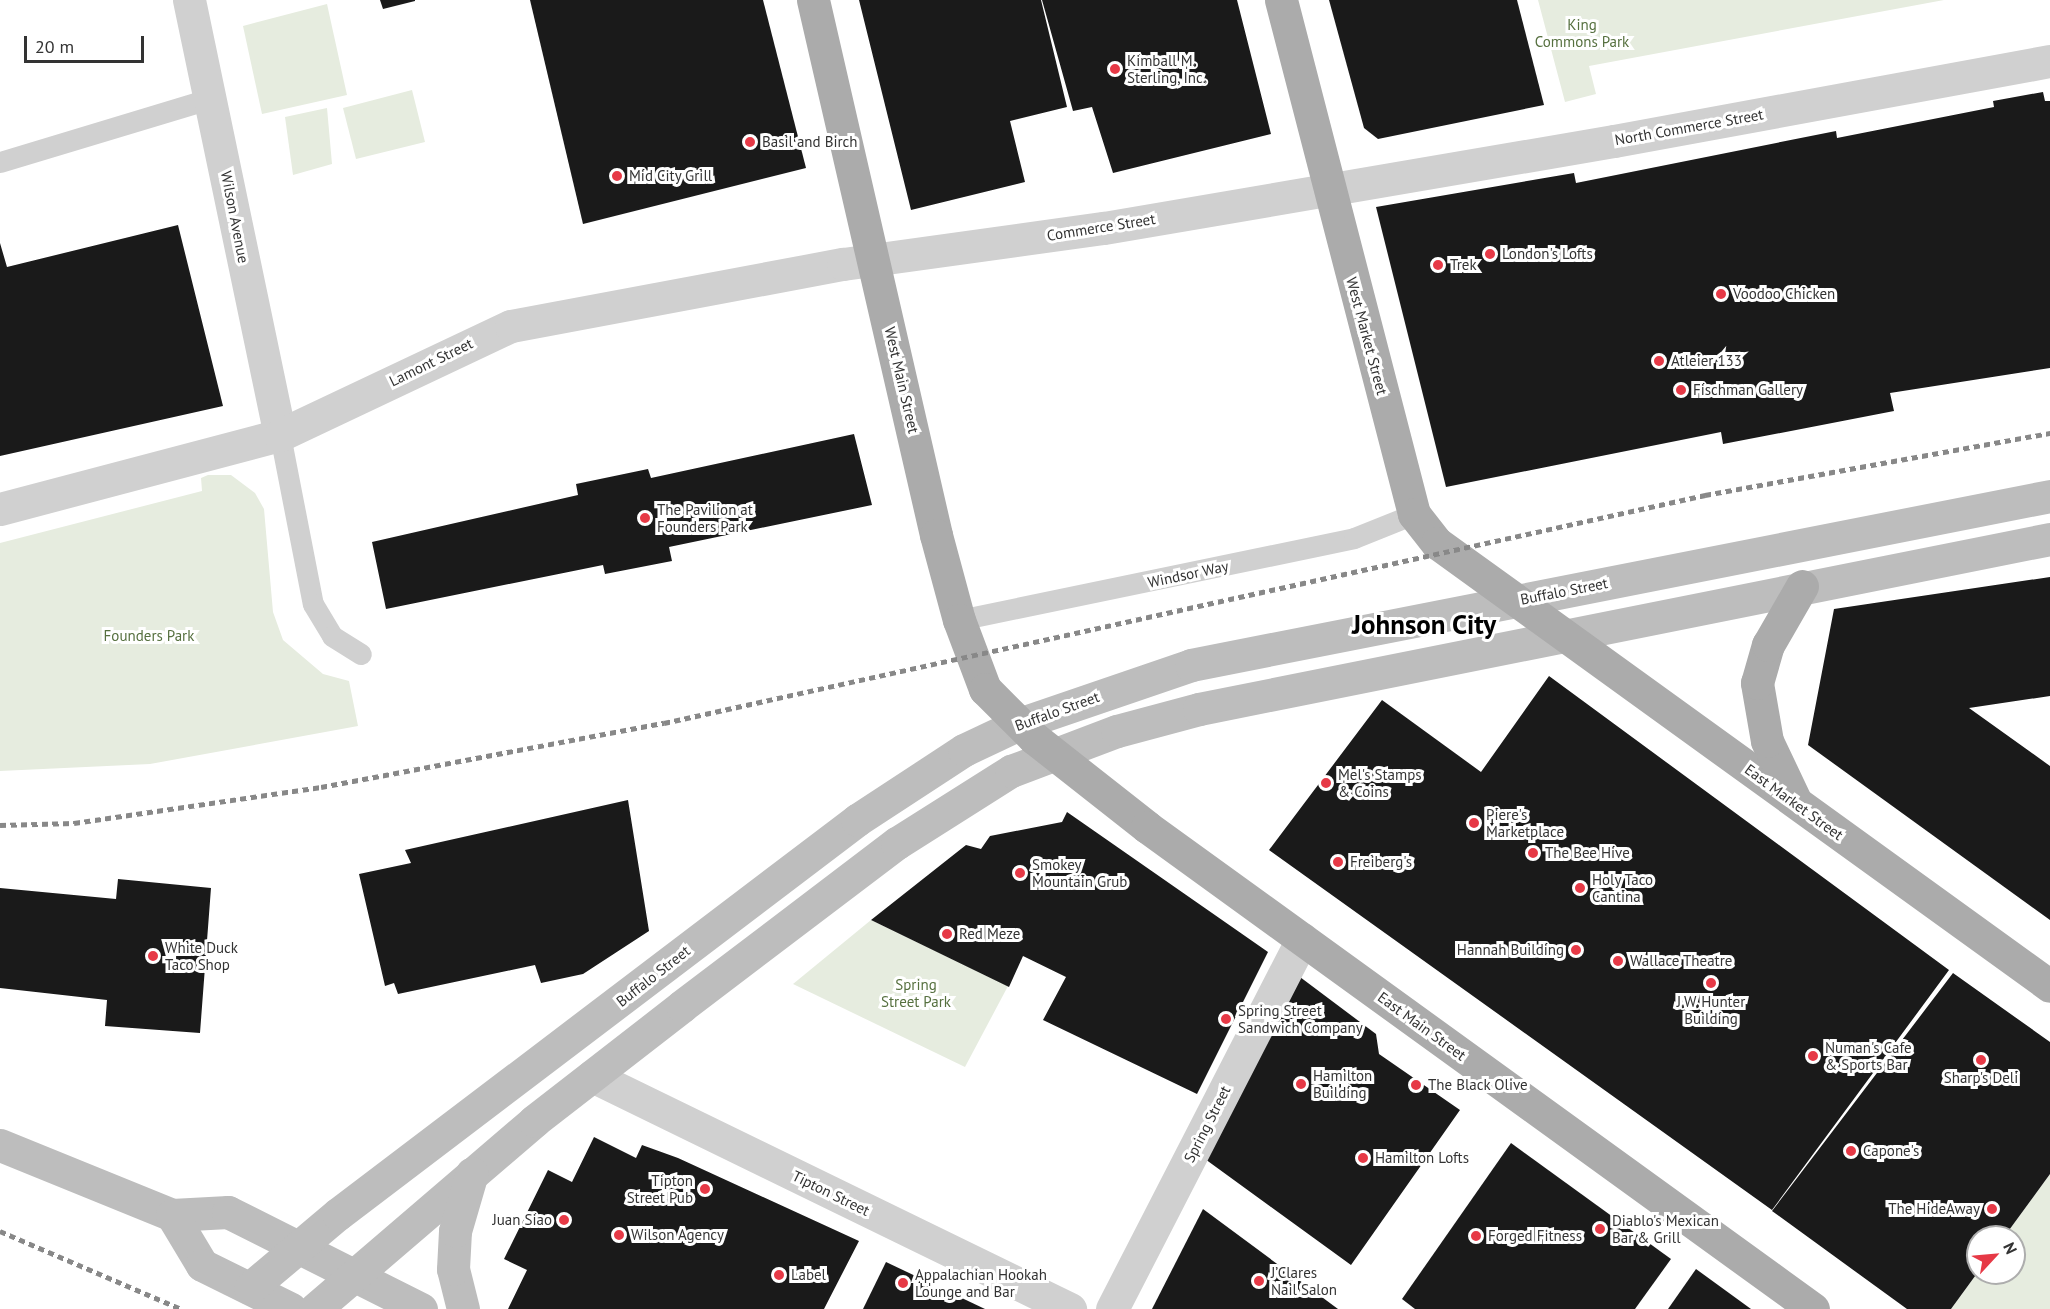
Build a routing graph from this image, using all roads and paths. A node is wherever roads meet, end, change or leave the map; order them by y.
1 (189, 0) edge
2 (813, 0) edge
3 (1281, 0) edge
4 (2050, 61) edge
5 (212, 98) junction
6 (0, 162) edge
7 (1328, 188) junction
8 (874, 261) junction
9 (280, 435) junction
10 (2050, 496) edge
11 (0, 509) edge
12 (1414, 514) junction
13 (2050, 539) edge
14 (1802, 586) junction
15 (1539, 618) junction
16 (959, 620) junction
17 (361, 654) dead end
18 (1035, 738) junction
19 (1797, 804) junction
20 (1302, 939) junction
21 (2050, 986) edge
22 (592, 1076) junction
23 (0, 1145) edge
24 (472, 1173) junction
25 (172, 1215) junction
26 (297, 1247) junction
27 (351, 1274) junction
28 (252, 1299) edge
29 (291, 1309) edge
30 (315, 1309) edge
31 (421, 1309) edge
32 (463, 1309) edge
33 (1070, 1309) edge
34 (1112, 1309) edge
35 (1813, 1309) edge

1 - 5 street, Wilson Avenue
2 - 8 main road, West Main Street
3 - 7 main road, West Market Street
4 - 7 street, North Commerce Street
5 - 6 lane
5 - 9 street, Wilson Avenue
7 - 8 street, Commerce Street
7 - 12 main road, West Market Street
8 - 9 street, Lamont Street
8 - 16 main road, West Main Street
9 - 11 street, Lamont Street
9 - 17 lane
10 - 15 street, Buffalo Street
12 - 15 main road, West Market Street
12 - 16 lane, Windsor Way
13 - 14 street, Buffalo Street
14 - 15 street, Buffalo Street
14 - 19 main road
15 - 18 street, Buffalo Street
15 - 18 street, Buffalo Street
15 - 19 main road, East Market Street
16 - 18 main road, West Main Street
18 - 20 main road, East Main Street
18 - 22 street, Buffalo Street
18 - 26 street, Buffalo Street
19 - 21 main road, East Market Street
20 - 34 street, Spring Street
20 - 35 main road, East Main Street
22 - 24 street, Buffalo Street
22 - 33 street, Tipton Street
23 - 25 street
24 - 27 street, Buffalo Street
24 - 32 street
25 - 26 street
25 - 28 street
26 - 27 street
26 - 28 street, Buffalo Street
27 - 30 street, Buffalo Street
27 - 31 street
28 - 29 street

